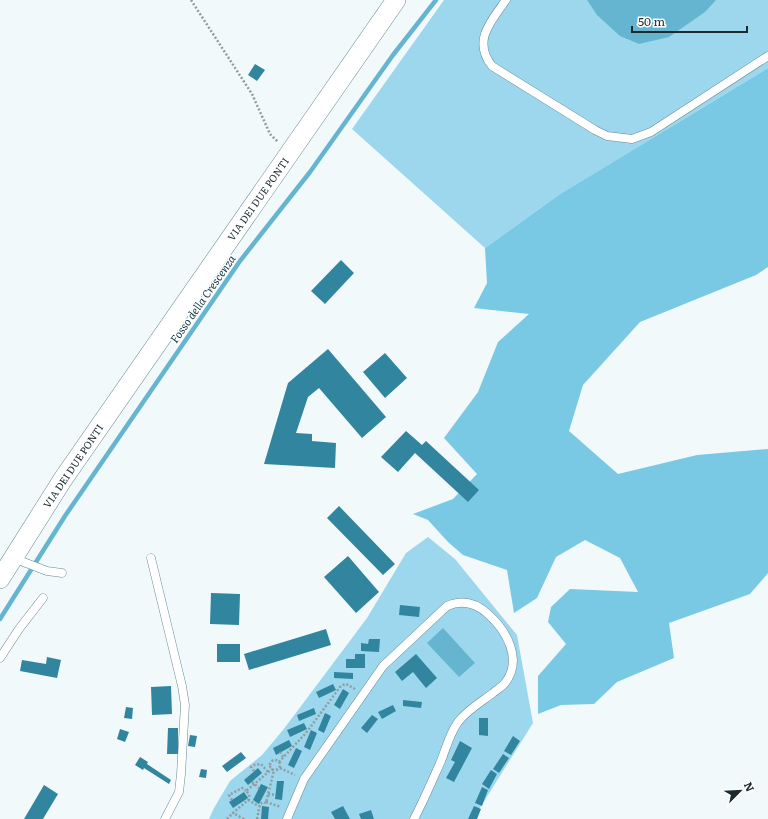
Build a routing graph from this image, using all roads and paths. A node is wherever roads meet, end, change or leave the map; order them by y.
1 (191, 0) edge
2 (396, 0) edge
3 (506, 0) edge
4 (768, 56) edge
5 (289, 154) junction
6 (151, 558) dead end
7 (19, 560) junction
8 (62, 573) dead end
9 (0, 579) edge
10 (43, 598) dead end
11 (0, 658) edge
12 (363, 695) junction
13 (280, 752) dead end
14 (284, 757) junction
15 (279, 762) junction
16 (273, 770) junction
17 (254, 771) dead end
18 (268, 772) junction
19 (253, 783) junction
20 (259, 788) dead end
21 (246, 791) junction
22 (268, 794) junction
23 (276, 795) dead end
24 (232, 800) dead end
25 (248, 800) junction
26 (261, 800) dead end
27 (266, 801) junction
28 (259, 806) junction
29 (233, 813) junction
30 (165, 819) edge
31 (227, 819) edge
32 (244, 819) edge
33 (257, 819) edge
34 (287, 819) edge
35 (414, 819) edge

1 - 5 path
2 - 5 street, VIA DEI DUE PONTI
3 - 4 lane
5 - 7 street, VIA DEI DUE PONTI
6 - 30 lane
7 - 8 lane
7 - 9 street, VIA DEI DUE PONTI
10 - 11 lane
12 - 14 path
12 - 34 lane
12 - 35 lane
13 - 14 path
14 - 15 path
15 - 16 path
15 - 16 path
16 - 18 path
16 - 22 path
17 - 18 path
18 - 19 path
19 - 20 path
19 - 21 path
21 - 24 path
21 - 25 path
22 - 23 path
22 - 27 path
25 - 28 path
25 - 29 path
26 - 27 path
27 - 28 path
28 - 33 path
29 - 31 path
29 - 32 path

